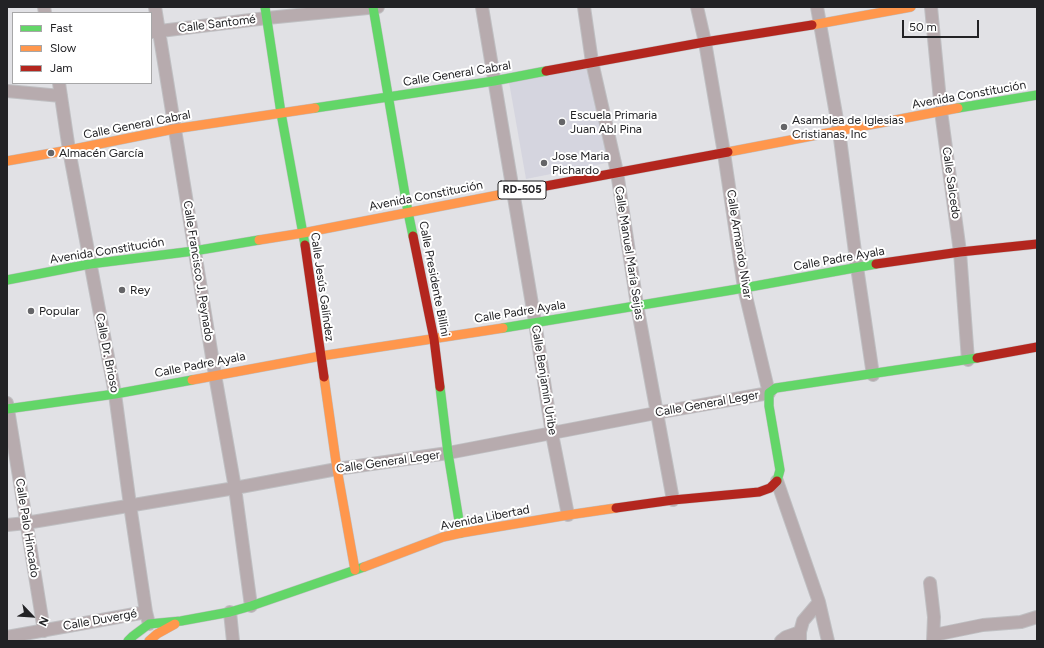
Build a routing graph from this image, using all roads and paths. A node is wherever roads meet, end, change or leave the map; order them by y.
1 (155, 7) edge
2 (375, 7) edge
3 (482, 7) edge
4 (584, 7) edge
5 (697, 7) edge
6 (817, 7) edge
7 (911, 7) edge
8 (931, 7) edge
9 (266, 12) edge
10 (820, 24) junction
11 (155, 31) edge
12 (705, 42) junction
13 (592, 62) junction
14 (494, 81) junction
15 (59, 84) edge
16 (7, 91) edge
17 (1037, 95) edge
18 (61, 96) junction
19 (388, 97) junction
20 (942, 111) junction
21 (281, 113) junction
22 (174, 129) junction
23 (839, 131) junction
24 (69, 150) junction
25 (724, 153) junction
26 (7, 161) edge
27 (617, 172) junction
28 (513, 192) junction
29 (408, 212) junction
30 (303, 233) junction
31 (1037, 244) edge
32 (194, 251) junction
33 (960, 252) junction
34 (90, 264) junction
35 (857, 267) junction
36 (7, 280) edge
37 (744, 288) junction
38 (637, 305) junction
39 (535, 322) junction
40 (434, 338) junction
41 (1037, 347) edge
42 (320, 356) junction
43 (968, 360) junction
44 (215, 374) junction
45 (873, 375) junction
46 (769, 393) junction
47 (115, 394) junction
48 (7, 406) edge
49 (656, 413) junction
50 (552, 434) junction
51 (448, 454) junction
52 (336, 469) junction
53 (777, 481) junction
54 (235, 488) junction
55 (673, 500) junction
56 (130, 505) junction
57 (568, 515) junction
58 (26, 522) junction
59 (7, 525) edge
60 (460, 533) junction
61 (355, 570) junction
62 (930, 583) dead end
63 (818, 602) junction
64 (251, 606) junction
65 (146, 612) junction
66 (230, 612) junction
67 (1037, 616) edge
68 (181, 620) junction
69 (149, 624) junction
70 (44, 631) junction
71 (800, 636) edge
72 (7, 638) edge
73 (933, 638) edge
74 (128, 641) edge
75 (149, 641) edge
76 (233, 641) edge
77 (781, 641) edge
78 (828, 641) edge

1 - 11 street, Calle Francisco J. Peynado
2 - 9 street, Calle Santomé
2 - 19 main road, Calle Presidente Billini
3 - 14 street, Calle Benjamín Uribe
4 - 13 street, Calle Manuel María Seijas
5 - 12 street, Calle Armando Nivar
6 - 10 street
7 - 10 main road, Calle General Cabral
8 - 20 street, Calle Salcedo
9 - 11 street, Calle Santomé
9 - 21 main road, Calle Jesús Galíndez
10 - 12 main road, Calle General Cabral
10 - 23 street
11 - 22 street, Calle Francisco J. Peynado
12 - 13 main road, Calle General Cabral
12 - 25 street, Calle Armando Nivar
13 - 14 main road, Calle General Cabral
13 - 27 street, Calle Manuel María Seijas
14 - 19 main road, Calle General Cabral
14 - 28 street, Calle Benjamín Uribe
15 - 18 street, Calle Dr. Brioso
16 - 18 street
17 - 20 main road, Avenida Constitución / RD-505
18 - 24 street, Calle Dr. Brioso
19 - 21 main road, Calle General Cabral
19 - 29 main road, Calle Presidente Billini
20 - 23 main road, Avenida Constitución / RD-505
20 - 33 street, Calle Salcedo
21 - 22 main road, Calle General Cabral
21 - 30 main road, Calle Jesús Galíndez
22 - 24 main road, Calle General Cabral
22 - 32 street, Calle Francisco J. Peynado
23 - 25 main road, Avenida Constitución / RD-505
23 - 35 street
24 - 26 main road, Calle General Cabral
24 - 34 street, Calle Dr. Brioso
25 - 27 main road, Avenida Constitución / RD-505
25 - 37 street, Calle Armando Nivar
27 - 28 main road, Avenida Constitución / RD-505
27 - 38 street, Calle Manuel María Seijas
28 - 29 main road, Avenida Constitución / RD-505
28 - 39 street, Calle Benjamín Uribe
29 - 30 main road, Avenida Constitución / RD-505
29 - 40 main road, Calle Presidente Billini
30 - 32 main road, Avenida Constitución / RD-505
30 - 42 main road, Calle Jesús Galíndez
31 - 33 main road, Calle Padre Ayala
32 - 34 main road, Avenida Constitución / RD-505
32 - 44 street, Calle Francisco J. Peynado
33 - 35 main road, Calle Padre Ayala
33 - 43 street, Calle Salcedo
34 - 36 main road, Avenida Constitución / RD-505
34 - 47 street, Calle Dr. Brioso
35 - 37 main road, Calle Padre Ayala
35 - 45 street
37 - 38 main road, Calle Padre Ayala
37 - 46 street, Calle Armando Nivar
38 - 39 main road, Calle Padre Ayala
38 - 49 street, Calle Manuel María Seijas
39 - 40 main road, Calle Padre Ayala
39 - 50 street, Calle Benjamín Uribe
40 - 42 main road, Calle Padre Ayala
40 - 51 main road, Calle Presidente Billini
41 - 43 main road
42 - 44 main road, Calle Padre Ayala
42 - 52 main road, Calle Jesús Galíndez
43 - 45 main road
44 - 47 main road, Calle Padre Ayala
44 - 54 street, Calle Francisco J. Peynado
45 - 46 main road
46 - 49 street, Calle General Leger
46 - 53 main road, Calle Armando Nivar
47 - 48 main road, Calle Padre Ayala
47 - 56 street, Calle Dr. Brioso
48 - 58 street, Calle Palo Hincado
49 - 50 street, Calle General Leger
49 - 55 street, Calle Manuel María Seijas
50 - 51 street, Calle General Leger
50 - 57 street, Calle Benjamín Uribe
51 - 52 street, Calle General Leger
51 - 60 main road, Calle Presidente Billini
52 - 54 street, Calle General Leger
52 - 61 main road, Calle Jesús Galíndez
53 - 55 main road, Avenida Libertad
53 - 63 street
54 - 56 street, Calle General Leger
54 - 64 street, Calle Francisco J. Peynado
55 - 57 main road, Avenida Libertad
56 - 58 street, Calle General Leger
56 - 65 street, Calle Dr. Brioso
57 - 60 main road, Avenida Libertad
58 - 59 street, Calle General Leger
58 - 70 street, Calle Palo Hincado
60 - 61 main road, Avenida Libertad
61 - 64 main road, Avenida Libertad
62 - 73 street
63 - 71 street
63 - 78 street
64 - 66 main road, Avenida Libertad
65 - 69 street, Calle Dr. Brioso
65 - 70 street, Calle Duvergé
66 - 68 main road, Avenida Libertad
66 - 76 street
67 - 73 street
68 - 69 main road, Avenida Libertad
68 - 75 main road, Avenida Libertad
69 - 74 main road, Avenida Libertad
70 - 72 street, Calle Duvergé
71 - 77 street

